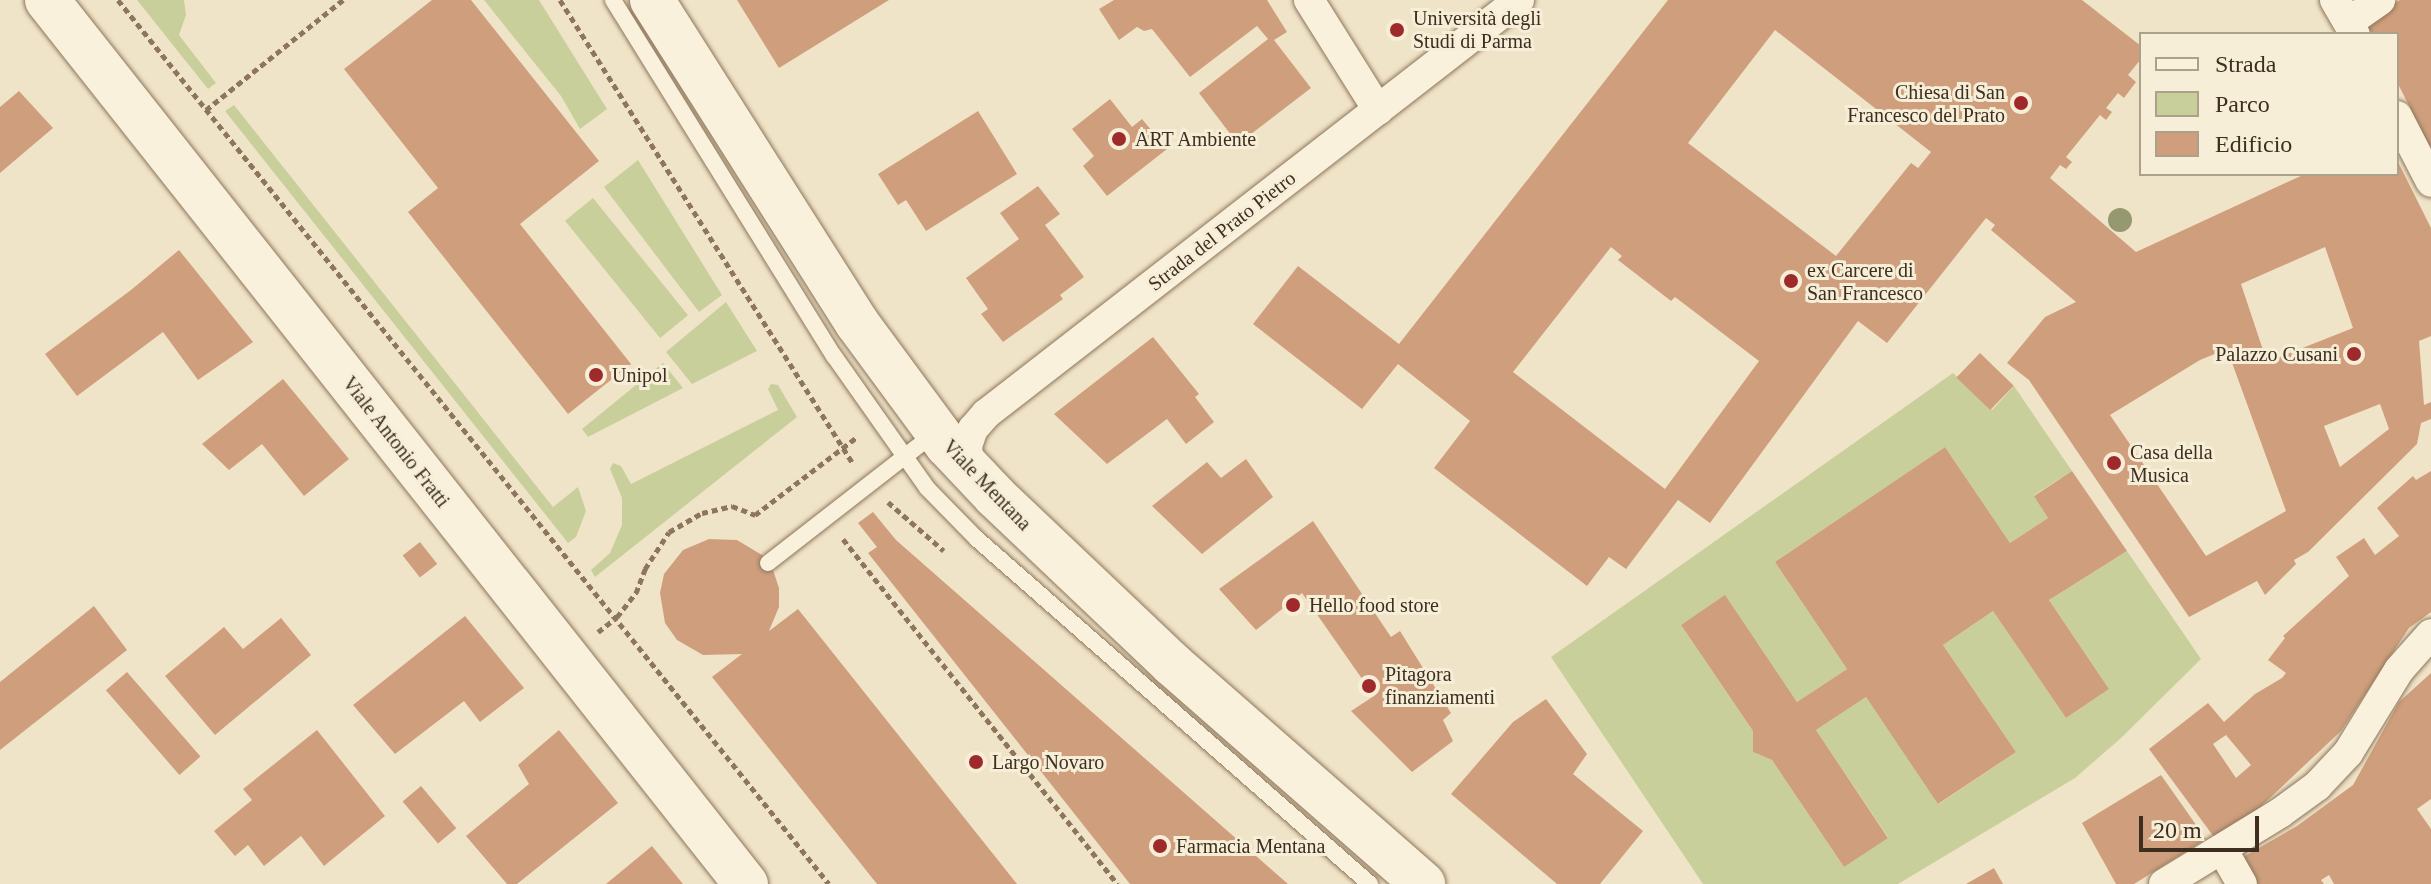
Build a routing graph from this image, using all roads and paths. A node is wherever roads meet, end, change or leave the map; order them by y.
1 (47, 0) edge
2 (118, 0) edge
3 (343, 0) edge
4 (613, 0) edge
5 (652, 0) edge
6 (1309, 0) edge
7 (1519, 0) edge
8 (2380, 0) edge
9 (2346, 19) edge
10 (206, 110) junction
11 (1378, 110) junction
12 (2399, 120) edge
13 (2431, 182) edge
14 (877, 422) junction
15 (920, 445) junction
16 (981, 482) junction
17 (840, 534) dead end
18 (768, 563) dead end
19 (617, 617) junction
20 (2431, 634) edge
21 (566, 656) junction
22 (2222, 849) junction
23 (746, 884) edge
24 (829, 884) edge
25 (1117, 884) edge
26 (1370, 884) edge
27 (1423, 884) edge
28 (2164, 884) edge
29 (2242, 884) edge

1 - 21 main road, Viale Antonio Fratti
2 - 10 path
3 - 10 path
4 - 14 lane, Viale Mentana
5 - 15 main road, Viale Mentana
6 - 11 street
7 - 11 street, Strada del Prato Pietro
8 - 9 street
10 - 19 path
11 - 16 street, Strada del Prato Pietro
12 - 13 street
14 - 15 lane, Viale Mentana
14 - 19 path
15 - 16 main road, Viale Mentana
15 - 18 lane
15 - 26 lane, Viale Mentana
16 - 27 main road, Viale Mentana
17 - 25 path
19 - 21 path
19 - 24 path
20 - 22 street
21 - 23 main road, Viale Antonio Fratti
22 - 28 street
22 - 29 street

